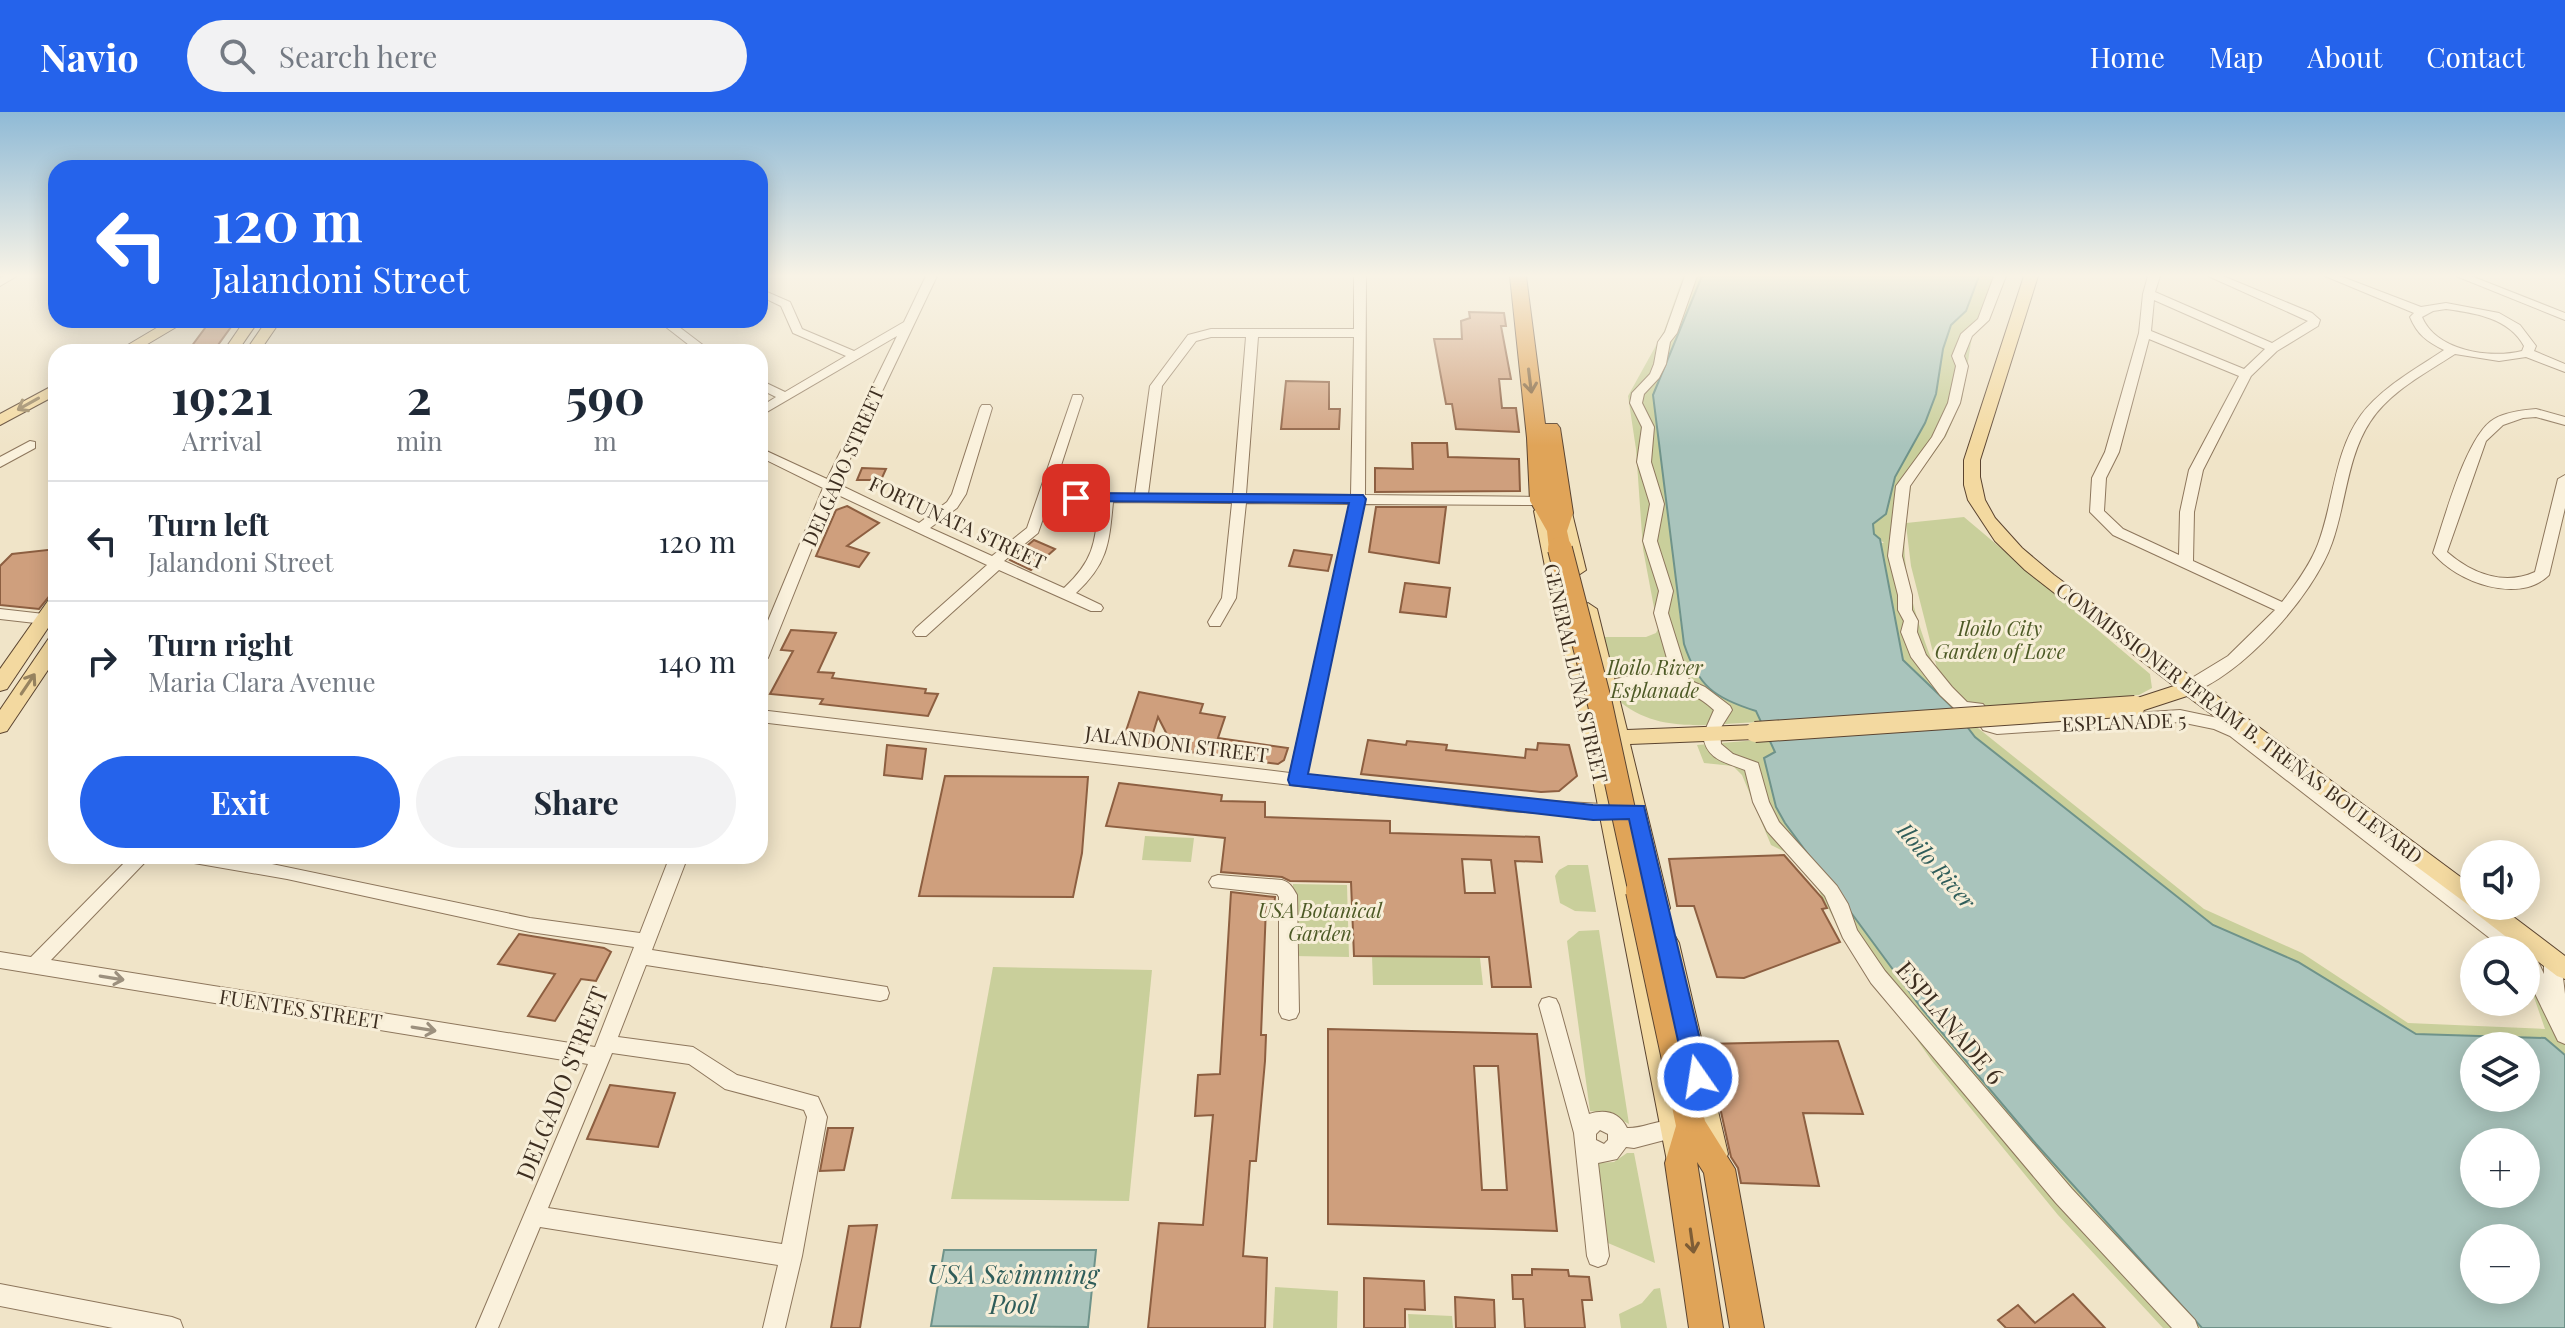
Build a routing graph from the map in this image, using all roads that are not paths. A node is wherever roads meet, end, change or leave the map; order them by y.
1 (1252, 332) edge
2 (158, 333) edge
3 (801, 333) edge
4 (895, 333) edge
5 (904, 333) edge
6 (1217, 333) edge
7 (1333, 333) edge
8 (1361, 333) joint
9 (1530, 333) edge
10 (1535, 333) edge
11 (1671, 333) edge
12 (1968, 333) edge
13 (2013, 333) edge
14 (2145, 333) joint
15 (2238, 333) edge
16 (2299, 333) edge
17 (2425, 333) edge
18 (2520, 333) edge
19 (138, 344) edge
20 (2273, 348) junction
21 (2454, 349) junction
22 (2527, 353) junction
23 (856, 356) junction
24 (2565, 368) edge
25 (2246, 374) junction
26 (768, 388) edge
27 (48, 393) edge
28 (786, 397) junction
29 (1077, 398) dead end
30 (768, 407) edge
31 (986, 408) dead end
32 (0, 420) edge
33 (2565, 421) edge
34 (30, 445) dead end
35 (768, 456) edge
36 (0, 463) edge
37 (2565, 479) edge
38 (831, 485) junction
39 (1238, 496) junction
40 (1046, 497) junction
41 (1106, 498) junction
42 (1141, 498) junction
43 (1358, 499) junction
44 (1553, 521) junction
45 (920, 529) junction
46 (2186, 562) junction
47 (995, 564) junction
48 (1067, 594) junction
49 (1096, 608) dead end
50 (2283, 608) junction
51 (0, 614) edge
52 (48, 620) edge
53 (1215, 622) dead end
54 (48, 623) edge
55 (921, 632) dead end
56 (768, 639) edge
57 (48, 655) edge
58 (1682, 682) junction
59 (0, 684) edge
60 (1608, 686) junction
61 (2188, 688) junction
62 (768, 717) edge
63 (0, 726) edge
64 (1710, 735) junction
65 (1620, 737) junction
66 (1595, 739) junction
67 (1297, 780) junction
68 (1637, 811) junction
69 (1608, 813) junction
70 (134, 864) edge
71 (240, 864) edge
72 (676, 864) edge
73 (1218, 882) dead end
74 (2460, 889) edge
75 (2500, 920) edge
76 (2501, 936) edge
77 (642, 949) junction
78 (0, 960) edge
79 (35, 965) junction
80 (2559, 965) edge
81 (2540, 984) edge
82 (880, 993) dead end
83 (1549, 1005) dead end
84 (1289, 1012) dead end
85 (2565, 1014) edge
86 (2565, 1035) edge
87 (604, 1051) junction
88 (1682, 1128) junction
89 (1585, 1136) junction
90 (1719, 1169) junction
91 (535, 1216) junction
92 (791, 1256) junction
93 (1598, 1256) dead end
94 (0, 1295) edge
95 (172, 1328) edge
96 (487, 1328) edge
97 (774, 1328) edge
98 (1706, 1328) edge
99 (1747, 1328) edge
100 (2187, 1328) edge

1 - 39 street
2 - 19 main road
3 - 23 street
4 - 23 street
5 - 38 street, DELGADO STREET
6 - 42 street
7 - 8 street
8 - 43 street
9 -> 44 highway, GENERAL LUNA STREET
10 - 44 highway, GENERAL LUNA STREET
11 - 58 street
12 - 76 street, ESPLANADE 5
13 - 61 main road, COMMISSIONER EFRAIM B. TREÑAS BOULEVARD
14 - 25 street
14 - 46 street
15 - 20 street
16 - 20 street
17 - 21 street
18 - 22 street
20 - 25 street
21 - 22 street
21 - 50 street
22 - 24 street
23 - 28 street
25 - 46 street
26 - 28 street
27 -> 32 main road
28 - 30 street
29 - 40 street
31 - 45 street
33 - 37 street
34 - 36 street
35 - 38 street, FORTUNATA STREET
38 - 45 street, FORTUNATA STREET
38 - 56 street, DELGADO STREET
39 - 42 street
39 - 43 street
39 - 53 street
40 - 41 street
40 - 47 street
41 - 42 street
41 - 48 street
43 - 44 street
43 - 67 street
44 - 60 main road, GENERAL LUNA STREET
44 - 66 main road, GENERAL LUNA STREET
44 - 88 highway, bridge
45 - 47 street, FORTUNATA STREET
46 - 50 street
47 - 48 street, FORTUNATA STREET
47 - 55 street
48 - 49 street, FORTUNATA STREET
50 - 61 street
51 - 52 street
54 - 59 main road
63 -> 57 main road
58 - 60 street
58 - 64 street
60 - 65 main road, GENERAL LUNA STREET
61 - 64 main road, bridge
61 - 74 main road, COMMISSIONER EFRAIM B. TREÑAS BOULEVARD
62 - 67 street, JALANDONI STREET
64 - 65 main road
64 - 100 street, ESPLANADE 6
65 - 66 main road
65 - 68 main road, GENERAL LUNA STREET
66 - 69 main road, GENERAL LUNA STREET
67 - 69 street, JALANDONI STREET
68 - 69 street, JALANDONI STREET
68 - 90 main road, GENERAL LUNA STREET
69 - 88 main road, GENERAL LUNA STREET
70 - 79 street
71 - 77 street
72 - 77 street, DELGADO STREET
73 - 84 street
75 - 80 main road
77 - 82 street
77 - 87 street, DELGADO STREET
78 - 79 street, FUENTES STREET
79 -> 87 street, FUENTES STREET
80 - 85 street
81 - 86 street
83 - 89 street
87 - 91 street, DELGADO STREET
87 - 92 street, FUENTES STREET
88 - 89 street
88 - 90 highway, GENERAL LUNA STREET
88 -> 98 highway, GENERAL LUNA STREET
89 - 93 street
90 - 99 highway, GENERAL LUNA STREET
91 - 92 street
91 - 96 street, DELGADO STREET
92 - 97 street, FUENTES STREET
94 - 95 street

